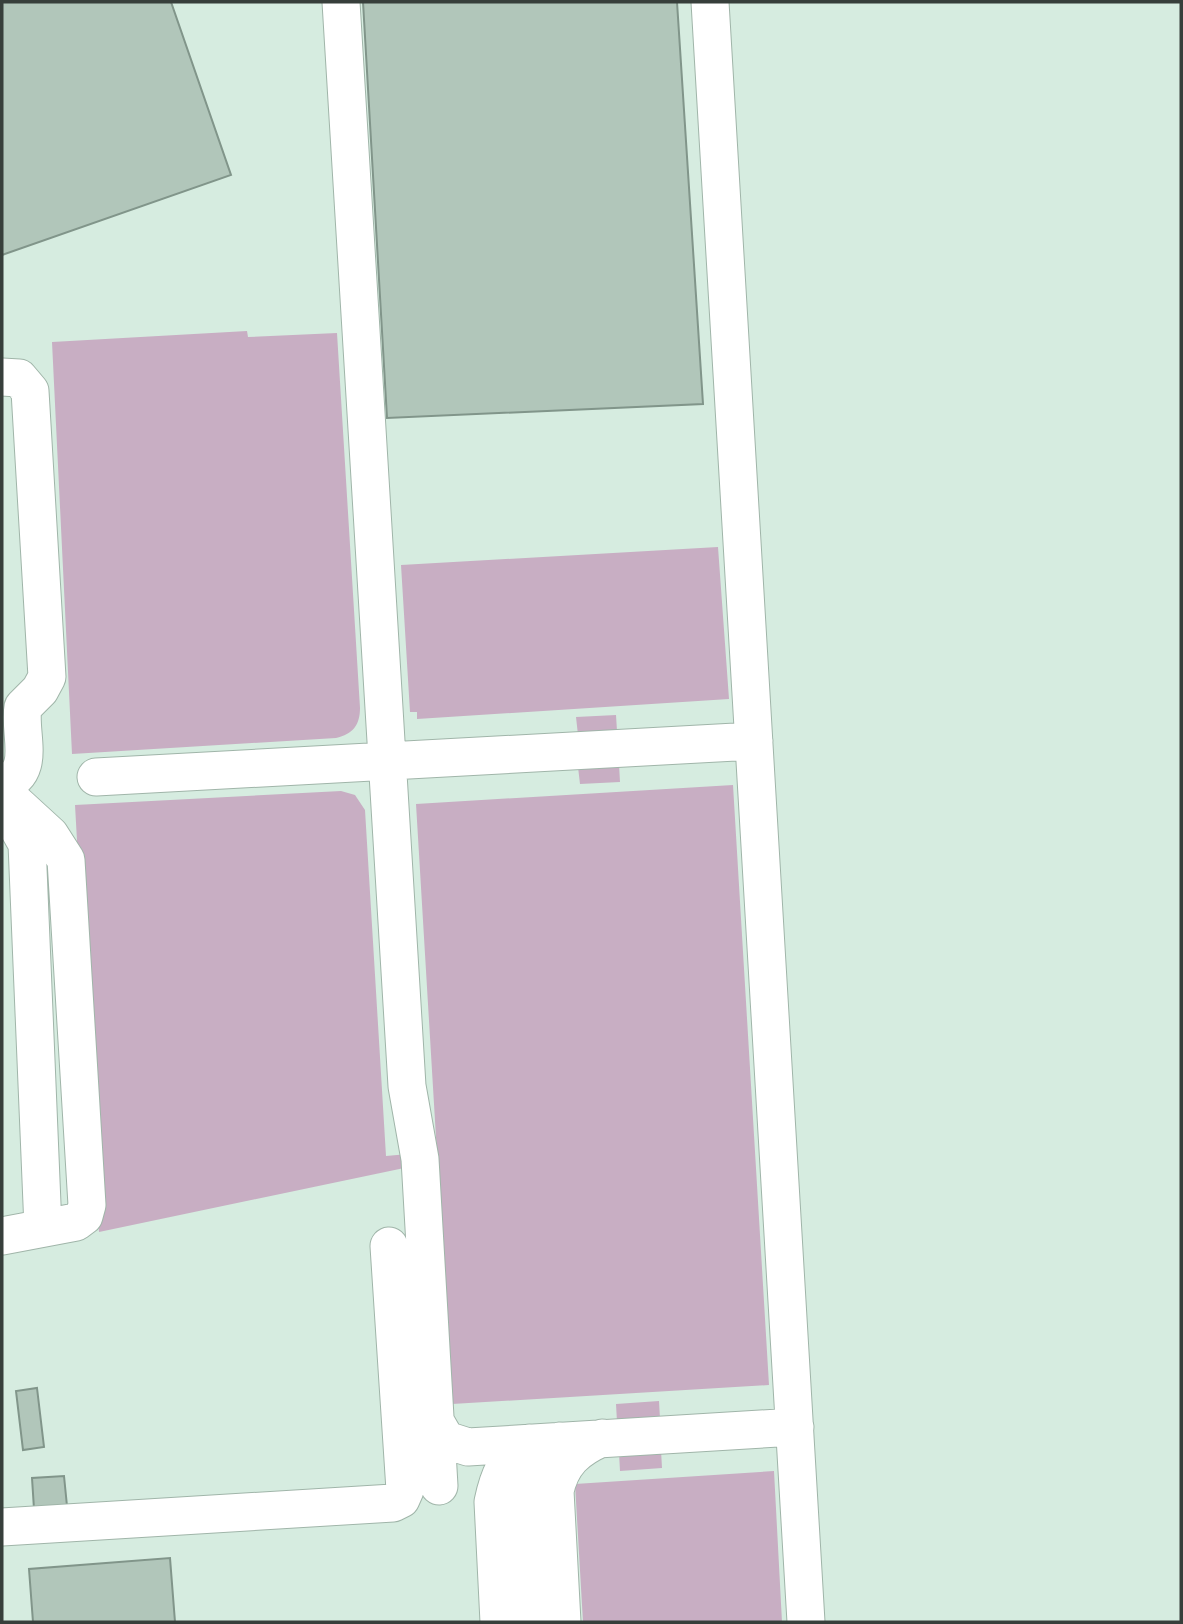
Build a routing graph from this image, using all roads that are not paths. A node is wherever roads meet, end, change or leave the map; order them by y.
1 (341, 2) edge
2 (710, 2) edge
3 (2, 377) edge
4 (46, 662) junction
5 (2, 708) edge
6 (2, 718) edge
7 (754, 741) junction
8 (387, 761) junction
9 (96, 778) dead end
10 (2, 789) edge
11 (2, 1236) edge
12 (389, 1246) dead end
13 (435, 1422) junction
14 (795, 1427) junction
15 (603, 1438) junction
16 (544, 1442) junction
17 (439, 1486) dead end
18 (2, 1527) edge
19 (499, 1622) edge
20 (527, 1622) edge
21 (562, 1622) edge
22 (806, 1622) edge

1 - 8 lane
2 - 7 lane
3 - 4 lane
4 - 5 lane
4 - 10 lane
6 - 10 lane
7 - 8 lane
7 - 14 lane
8 - 9 lane
8 - 13 lane
10 - 11 lane
12 - 18 lane
13 - 16 lane
13 - 17 lane
14 - 15 lane
14 - 22 lane
15 - 16 lane
15 - 21 lane
16 - 19 lane
16 - 20 lane

